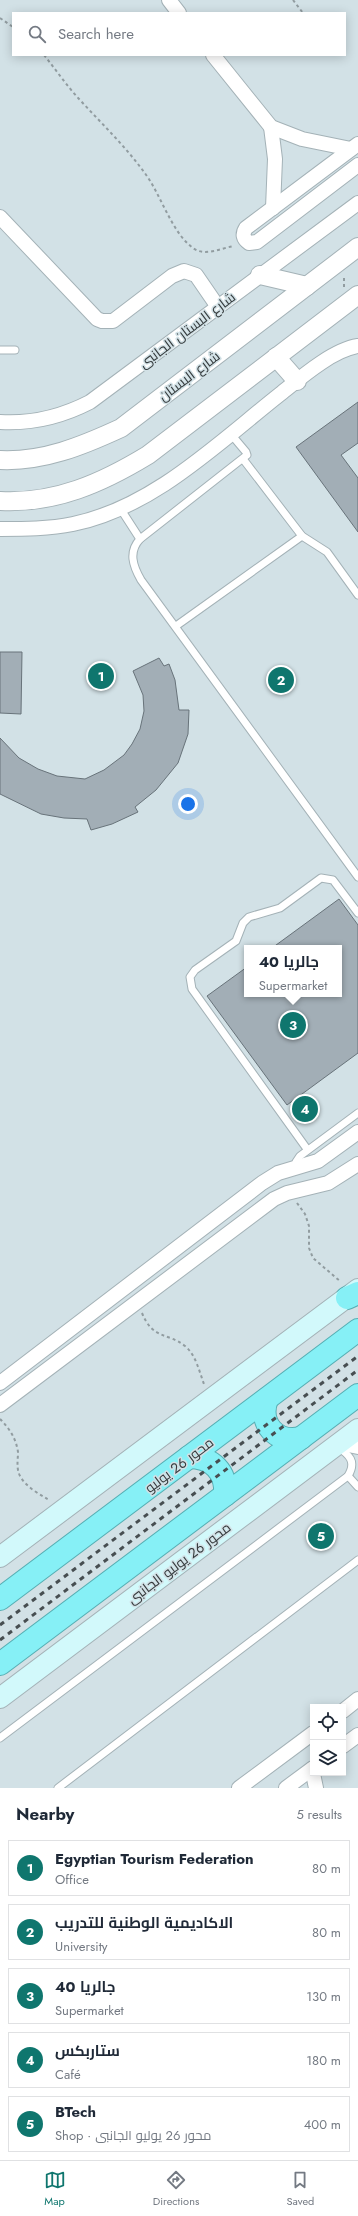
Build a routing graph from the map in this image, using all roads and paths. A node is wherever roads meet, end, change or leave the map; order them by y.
1 (169, 0) edge
2 (293, 0) edge
3 (178, 12) edge
4 (302, 12) edge
5 (0, 18) edge
6 (12, 26) edge
7 (45, 56) edge
8 (214, 56) edge
9 (271, 127) junction
10 (355, 146) edge
11 (358, 165) edge
12 (358, 203) edge
13 (273, 208) junction
14 (0, 218) edge
15 (246, 241) junction
16 (358, 247) edge
17 (260, 275) junction
18 (307, 286) junction
19 (358, 295) edge
20 (218, 306) junction
21 (358, 346) edge
22 (0, 350) edge
23 (15, 350) dead end
24 (276, 358) junction
25 (297, 381) junction
26 (0, 422) edge
27 (230, 433) junction
28 (242, 459) junction
29 (0, 460) edge
30 (0, 501) edge
31 (120, 508) junction
32 (0, 529) edge
33 (302, 536) junction
34 (140, 539) junction
35 (358, 595) edge
36 (176, 626) junction
37 (358, 877) edge
38 (358, 913) edge
39 (358, 1113) edge
40 (358, 1132) edge
41 (307, 1149) junction
42 (358, 1164) edge
43 (296, 1168) junction
44 (287, 1193) junction
45 (199, 1232) junction
46 (211, 1247) junction
47 (354, 1293) edge
48 (138, 1302) junction
49 (358, 1330) edge
50 (0, 1383) edge
51 (358, 1395) edge
52 (267, 1399) junction
53 (210, 1400) junction
54 (0, 1405) edge
55 (0, 1419) edge
56 (358, 1428) edge
57 (301, 1438) junction
58 (337, 1444) junction
59 (358, 1447) edge
60 (189, 1457) junction
61 (348, 1476) junction
62 (358, 1488) edge
63 (225, 1495) junction
64 (63, 1510) junction
65 (0, 1557) edge
66 (358, 1560) edge
67 (0, 1599) edge
68 (0, 1664) edge
69 (0, 1698) edge
70 (358, 1699) edge
71 (346, 1709) edge
72 (310, 1735) edge
73 (358, 1735) edge
74 (0, 1738) edge
75 (346, 1744) edge
76 (310, 1770) edge
77 (314, 1776) edge
78 (58, 1788) edge
79 (239, 1788) edge
80 (286, 1788) edge
81 (316, 1788) edge

1 - 3 street
2 - 4 path
5 - 6 path
7 - 15 path
8 - 9 street
9 - 10 street
9 - 13 street
10 - 13 street
11 - 15 street
12 - 17 street, شارع البستان الجانبى
13 - 15 street
14 - 20 street
16 - 18 street, شارع البستان
17 - 18 street
17 - 20 street, شارع البستان الجانبى
18 - 29 street, شارع البستان
19 - 24 street
20 - 26 street, شارع البستان الجانبى
21 - 25 street
22 - 23 lane
24 - 25 street
24 - 30 street
25 - 27 street
27 - 28 lane
27 - 31 street
28 - 33 lane
28 - 34 lane
31 - 32 street
31 - 34 lane
33 - 35 lane
33 - 36 lane
34 - 36 lane
36 - 37 lane
38 - 41 lane
39 - 41 lane
40 - 43 street
41 - 43 lane
42 - 44 street
43 - 45 street
44 - 46 street
44 - 47 path
45 - 46 street
45 - 50 street
46 - 48 street
47 - 53 main road
48 - 53 path
48 - 54 street
49 - 52 highway, محور 26 يوليو
51 - 57 highway
52 - 57 highway
52 - 60 highway, محور 26 يوليو
53 - 64 main road
55 - 64 path
56 - 58 main road, محور 26 يوليو الجانبى
57 - 63 highway
58 - 59 street
58 - 61 lane
58 - 69 main road, محور 26 يوليو الجانبى
60 - 63 highway
60 - 67 highway, محور 26 يوليو
61 - 62 lane
61 - 74 lane
63 - 68 highway
64 - 65 main road
66 - 78 lane
70 - 71 street
72 - 79 street
73 - 75 street
76 - 80 street
77 - 81 street

